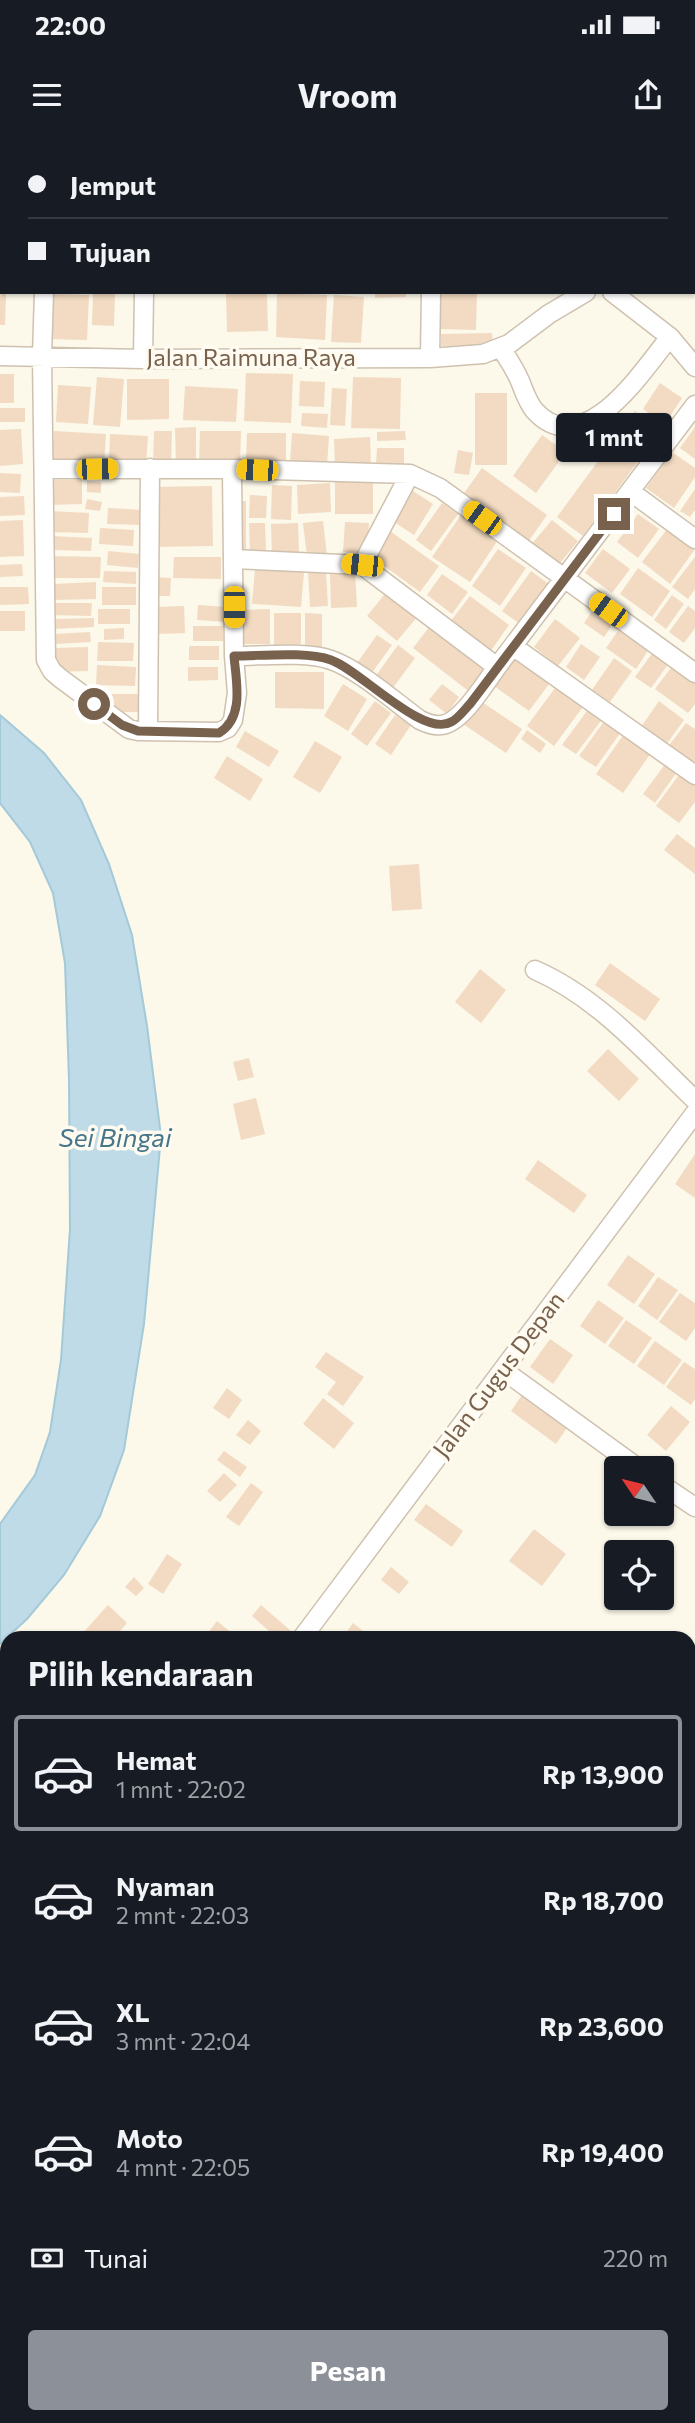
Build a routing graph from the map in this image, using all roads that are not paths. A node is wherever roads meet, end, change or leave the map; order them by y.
1 (44, 294) edge
2 (144, 294) edge
3 (431, 294) edge
4 (583, 294) edge
5 (615, 294) edge
6 (670, 337) junction
7 (501, 348) junction
8 (0, 356) edge
9 (42, 356) junction
10 (430, 358) junction
11 (143, 359) junction
12 (695, 367) edge
13 (695, 405) edge
14 (149, 468) junction
15 (232, 469) junction
16 (45, 470) junction
17 (410, 474) junction
18 (631, 492) junction
19 (695, 539) edge
20 (233, 559) junction
21 (362, 565) junction
22 (565, 579) junction
23 (513, 646) junction
24 (234, 656) junction
25 (497, 667) junction
26 (695, 673) edge
27 (148, 731) junction
28 (695, 775) edge
29 (535, 970) dead end
30 (695, 1100) edge
31 (695, 1113) edge
32 (503, 1370) junction
33 (621, 1456) edge
34 (674, 1493) edge
35 (695, 1507) edge
36 (307, 1631) edge

1 - 9 street
2 - 11 street
3 - 10 street
4 - 7 street
5 - 6 street
6 - 7 street
6 - 12 street
7 - 10 street, Jalan Raimuna Raya
8 - 9 street, Jalan Raimuna Raya
9 - 11 street, Jalan Raimuna Raya
9 - 16 street
10 - 11 street, Jalan Raimuna Raya
13 - 18 street
14 - 15 street
14 - 16 street
14 - 27 street
15 - 17 street
15 - 20 street
16 - 27 street
17 - 21 street
17 - 22 street
18 - 19 street
18 - 22 street
20 - 21 street
20 - 24 street
21 - 25 street
22 - 23 street
22 - 26 street
23 - 25 street
23 - 28 street
24 - 25 street
24 - 27 street
29 - 30 street
31 - 32 street, Jalan Gugus Depan
32 - 33 street
32 - 36 street, Jalan Gugus Depan
34 - 35 street

